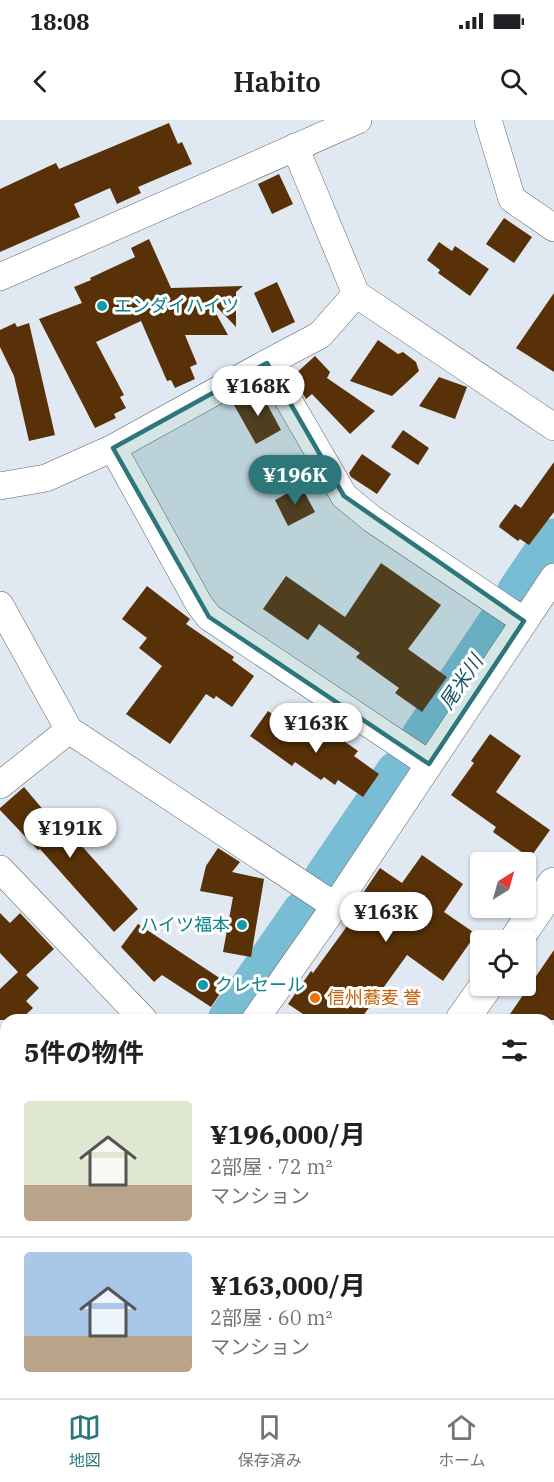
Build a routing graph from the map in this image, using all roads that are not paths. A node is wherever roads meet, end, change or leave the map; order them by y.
1 (358, 120) edge
2 (488, 120) edge
3 (295, 147) junction
4 (554, 228) edge
5 (0, 277) edge
6 (356, 294) junction
7 (267, 363) junction
8 (554, 427) edge
9 (113, 448) junction
10 (0, 486) edge
11 (554, 578) edge
12 (0, 604) edge
13 (524, 621) junction
14 (69, 730) junction
15 (429, 764) junction
16 (0, 785) edge
17 (0, 869) edge
18 (554, 884) edge
19 (335, 906) junction
20 (523, 930) edge
21 (479, 996) edge
22 (138, 1014) edge
23 (259, 1014) edge
24 (466, 1014) edge

1 - 3 street
2 - 4 street
3 - 5 street
3 - 6 street
6 - 7 street
6 - 8 street
7 - 9 street
7 - 13 street
9 - 10 street
9 - 15 street
11 - 13 street
12 - 14 street
13 - 15 street
14 - 16 street
14 - 19 street
15 - 19 street
17 - 22 street
18 - 20 main road
19 - 23 street
21 - 24 main road

